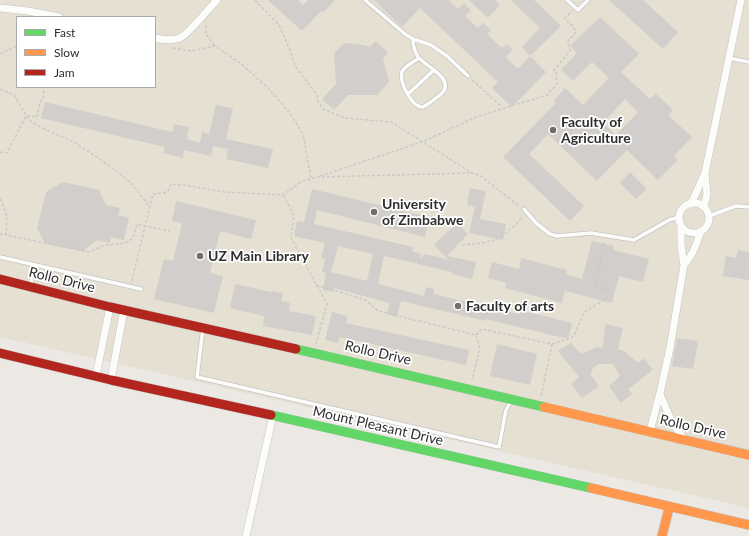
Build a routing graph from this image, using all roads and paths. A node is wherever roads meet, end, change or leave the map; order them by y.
1 (217, 0) edge
2 (255, 0) edge
3 (365, 0) edge
4 (567, 0) edge
5 (588, 0) edge
6 (741, 0) edge
7 (0, 8) edge
8 (575, 8) junction
9 (207, 10) junction
10 (54, 16) edge
11 (156, 38) edge
12 (413, 39) junction
13 (16, 46) edge
14 (214, 46) junction
15 (190, 51) dead end
16 (0, 54) edge
17 (419, 58) junction
18 (729, 58) junction
19 (749, 62) edge
20 (434, 70) junction
21 (468, 76) joint
22 (43, 88) edge
23 (0, 89) edge
24 (408, 94) junction
25 (502, 108) junction
26 (26, 116) junction
27 (422, 142) junction
28 (0, 152) edge
29 (472, 173) junction
30 (705, 173) junction
31 (318, 177) junction
32 (311, 179) junction
33 (284, 195) junction
34 (0, 199) edge
35 (691, 204) junction
36 (150, 207) junction
37 (704, 207) junction
38 (749, 207) edge
39 (524, 210) joint
40 (527, 213) junction
41 (709, 216) junction
42 (679, 217) junction
43 (681, 225) junction
44 (145, 226) junction
45 (170, 231) dead end
46 (701, 231) junction
47 (0, 234) edge
48 (6, 234) junction
49 (607, 236) junction
50 (462, 245) dead end
51 (0, 257) edge
52 (35, 265) junction
53 (684, 265) junction
54 (0, 279) edge
55 (316, 285) junction
56 (30, 287) junction
57 (131, 287) junction
58 (141, 289) dead end
59 (110, 307) junction
60 (124, 310) junction
61 (203, 327) junction
62 (476, 335) junction
63 (552, 344) junction
64 (314, 352) junction
65 (0, 353) edge
66 (96, 376) junction
67 (111, 380) junction
68 (470, 389) junction
69 (660, 393) junction
70 (512, 398) junction
71 (539, 405) junction
72 (273, 416) junction
73 (650, 431) junction
74 (684, 439) junction
75 (749, 455) edge
76 (670, 508) junction
77 (749, 525) edge
78 (246, 536) edge
79 (662, 536) edge

1 - 9 street
2 - 27 path
3 - 12 lane
4 - 8 lane
5 - 8 lane
6 - 18 street
7 - 10 street
8 - 25 path
9 - 11 street
9 - 14 path
12 - 17 lane
12 - 21 lane
13 - 16 path
14 - 15 path
14 - 32 path
17 - 20 lane
17 - 24 lane
18 - 19 lane
18 - 30 street
20 - 24 lane
20 - 24 lane
21 - 25 path
22 - 26 path
23 - 26 path
25 - 27 path
26 - 28 path
26 - 36 path
27 - 29 path
27 - 31 path
29 - 31 path
29 - 39 path
30 - 35 street
30 - 37 street
31 - 32 path
32 - 33 path
33 - 36 path
33 - 55 path
34 - 48 path
35 - 37 street
35 - 42 street
36 - 44 path
37 - 41 street
38 - 41 lane
39 - 40 lane
40 - 49 lane
40 - 50 path
41 - 46 street
42 - 43 street
42 - 49 lane
43 - 46 street
43 - 53 street
44 - 45 path
44 - 48 path
44 - 57 path
46 - 53 street
47 - 48 path
49 - 63 path
51 - 52 lane
52 - 56 lane
52 - 57 lane
53 - 69 street
54 - 56 street, Rollo Drive
55 - 62 path
55 - 64 path
56 - 59 street, Rollo Drive
57 - 58 lane
59 - 60 street, Rollo Drive
59 - 66 street
60 - 61 street, Rollo Drive
60 - 67 street
61 - 64 street, Rollo Drive
61 - 70 lane
62 - 63 path
62 - 68 path
63 - 71 path
64 - 68 street, Rollo Drive
65 - 66 street, Mount Pleasant Drive
66 - 67 street, Mount Pleasant Drive
67 - 72 street, Mount Pleasant Drive
68 - 70 street, Rollo Drive
69 - 73 street
69 - 74 street
70 - 71 street, Rollo Drive
71 - 73 street, Rollo Drive
72 - 76 street, Mount Pleasant Drive
72 - 78 street
73 - 74 street, Rollo Drive
74 - 75 street, Rollo Drive
76 - 77 street, Mount Pleasant Drive
76 - 79 street

